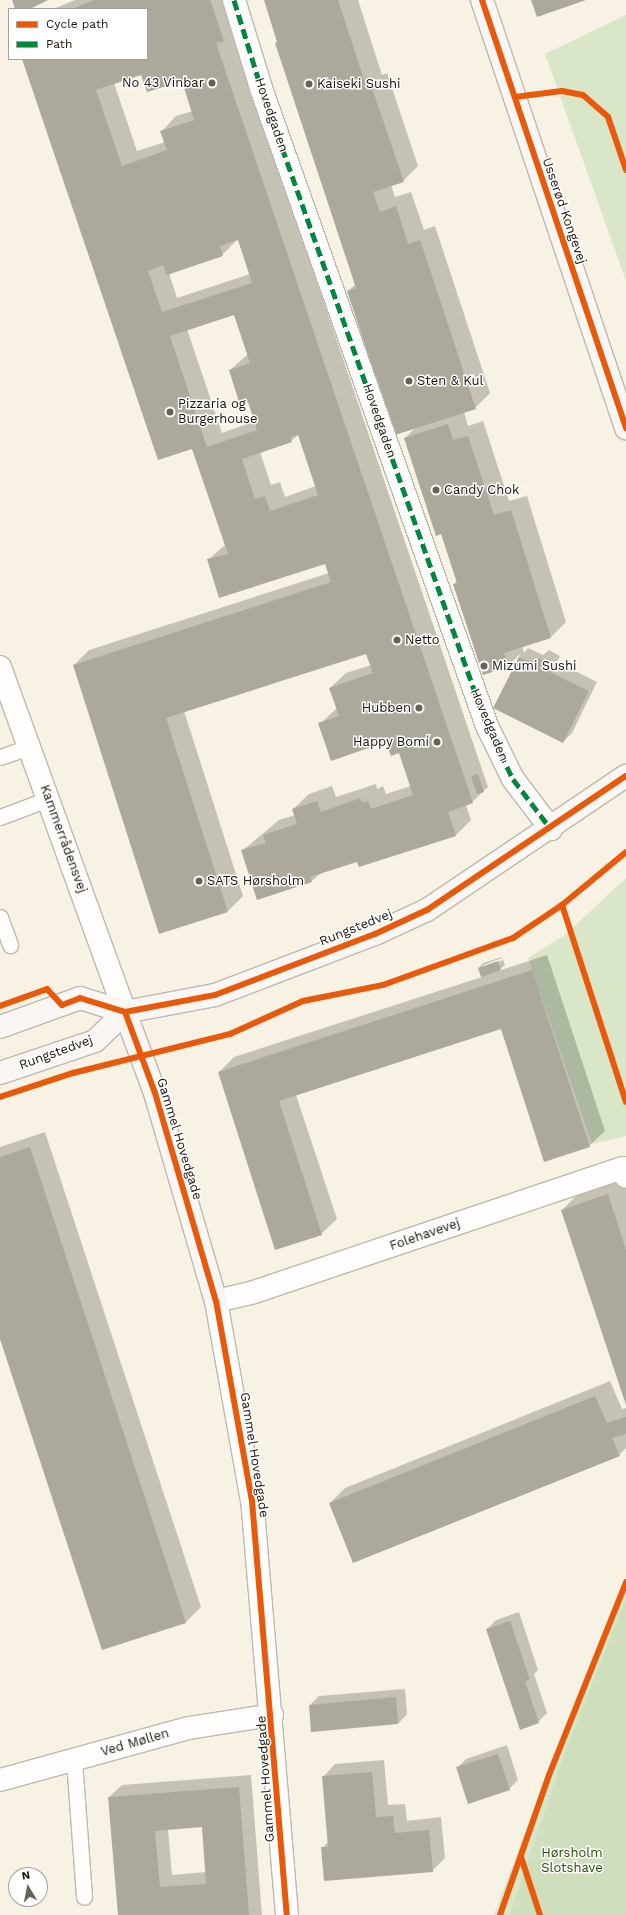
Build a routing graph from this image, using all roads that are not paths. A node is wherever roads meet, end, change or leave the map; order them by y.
1 (234, 0) edge
2 (482, 0) edge
3 (626, 428) edge
4 (0, 667) edge
5 (29, 747) junction
6 (0, 757) edge
7 (626, 776) edge
8 (48, 799) junction
9 (0, 817) edge
10 (551, 829) junction
11 (0, 917) edge
12 (10, 945) dead end
13 (125, 1012) junction
14 (0, 1027) edge
15 (0, 1073) edge
16 (626, 1177) edge
17 (216, 1300) junction
18 (272, 1715) junction
19 (74, 1760) junction
20 (0, 1780) edge
21 (84, 1897) dead end
22 (287, 1915) edge

1 - 10 street, Hovedgaden
2 - 3 main road, Usserød Kongevej
4 - 5 street, Kammerrådensvej
5 - 6 lane
5 - 8 street, Kammerrådensvej
7 - 10 main road, Rungstedvej
8 - 9 lane
8 - 13 street, Kammerrådensvej
10 - 13 main road, Rungstedvej
11 - 12 lane
13 - 14 main road, Rungstedvej
13 - 15 main road, Rungstedvej
13 - 17 main road, Gammel Hovedgade
16 - 17 street, Folehavevej
17 - 18 street, Gammel Hovedgade
18 - 19 street, Ved Møllen
18 - 22 street, Gammel Hovedgade
19 - 20 street, Ved Møllen
19 - 21 lane

